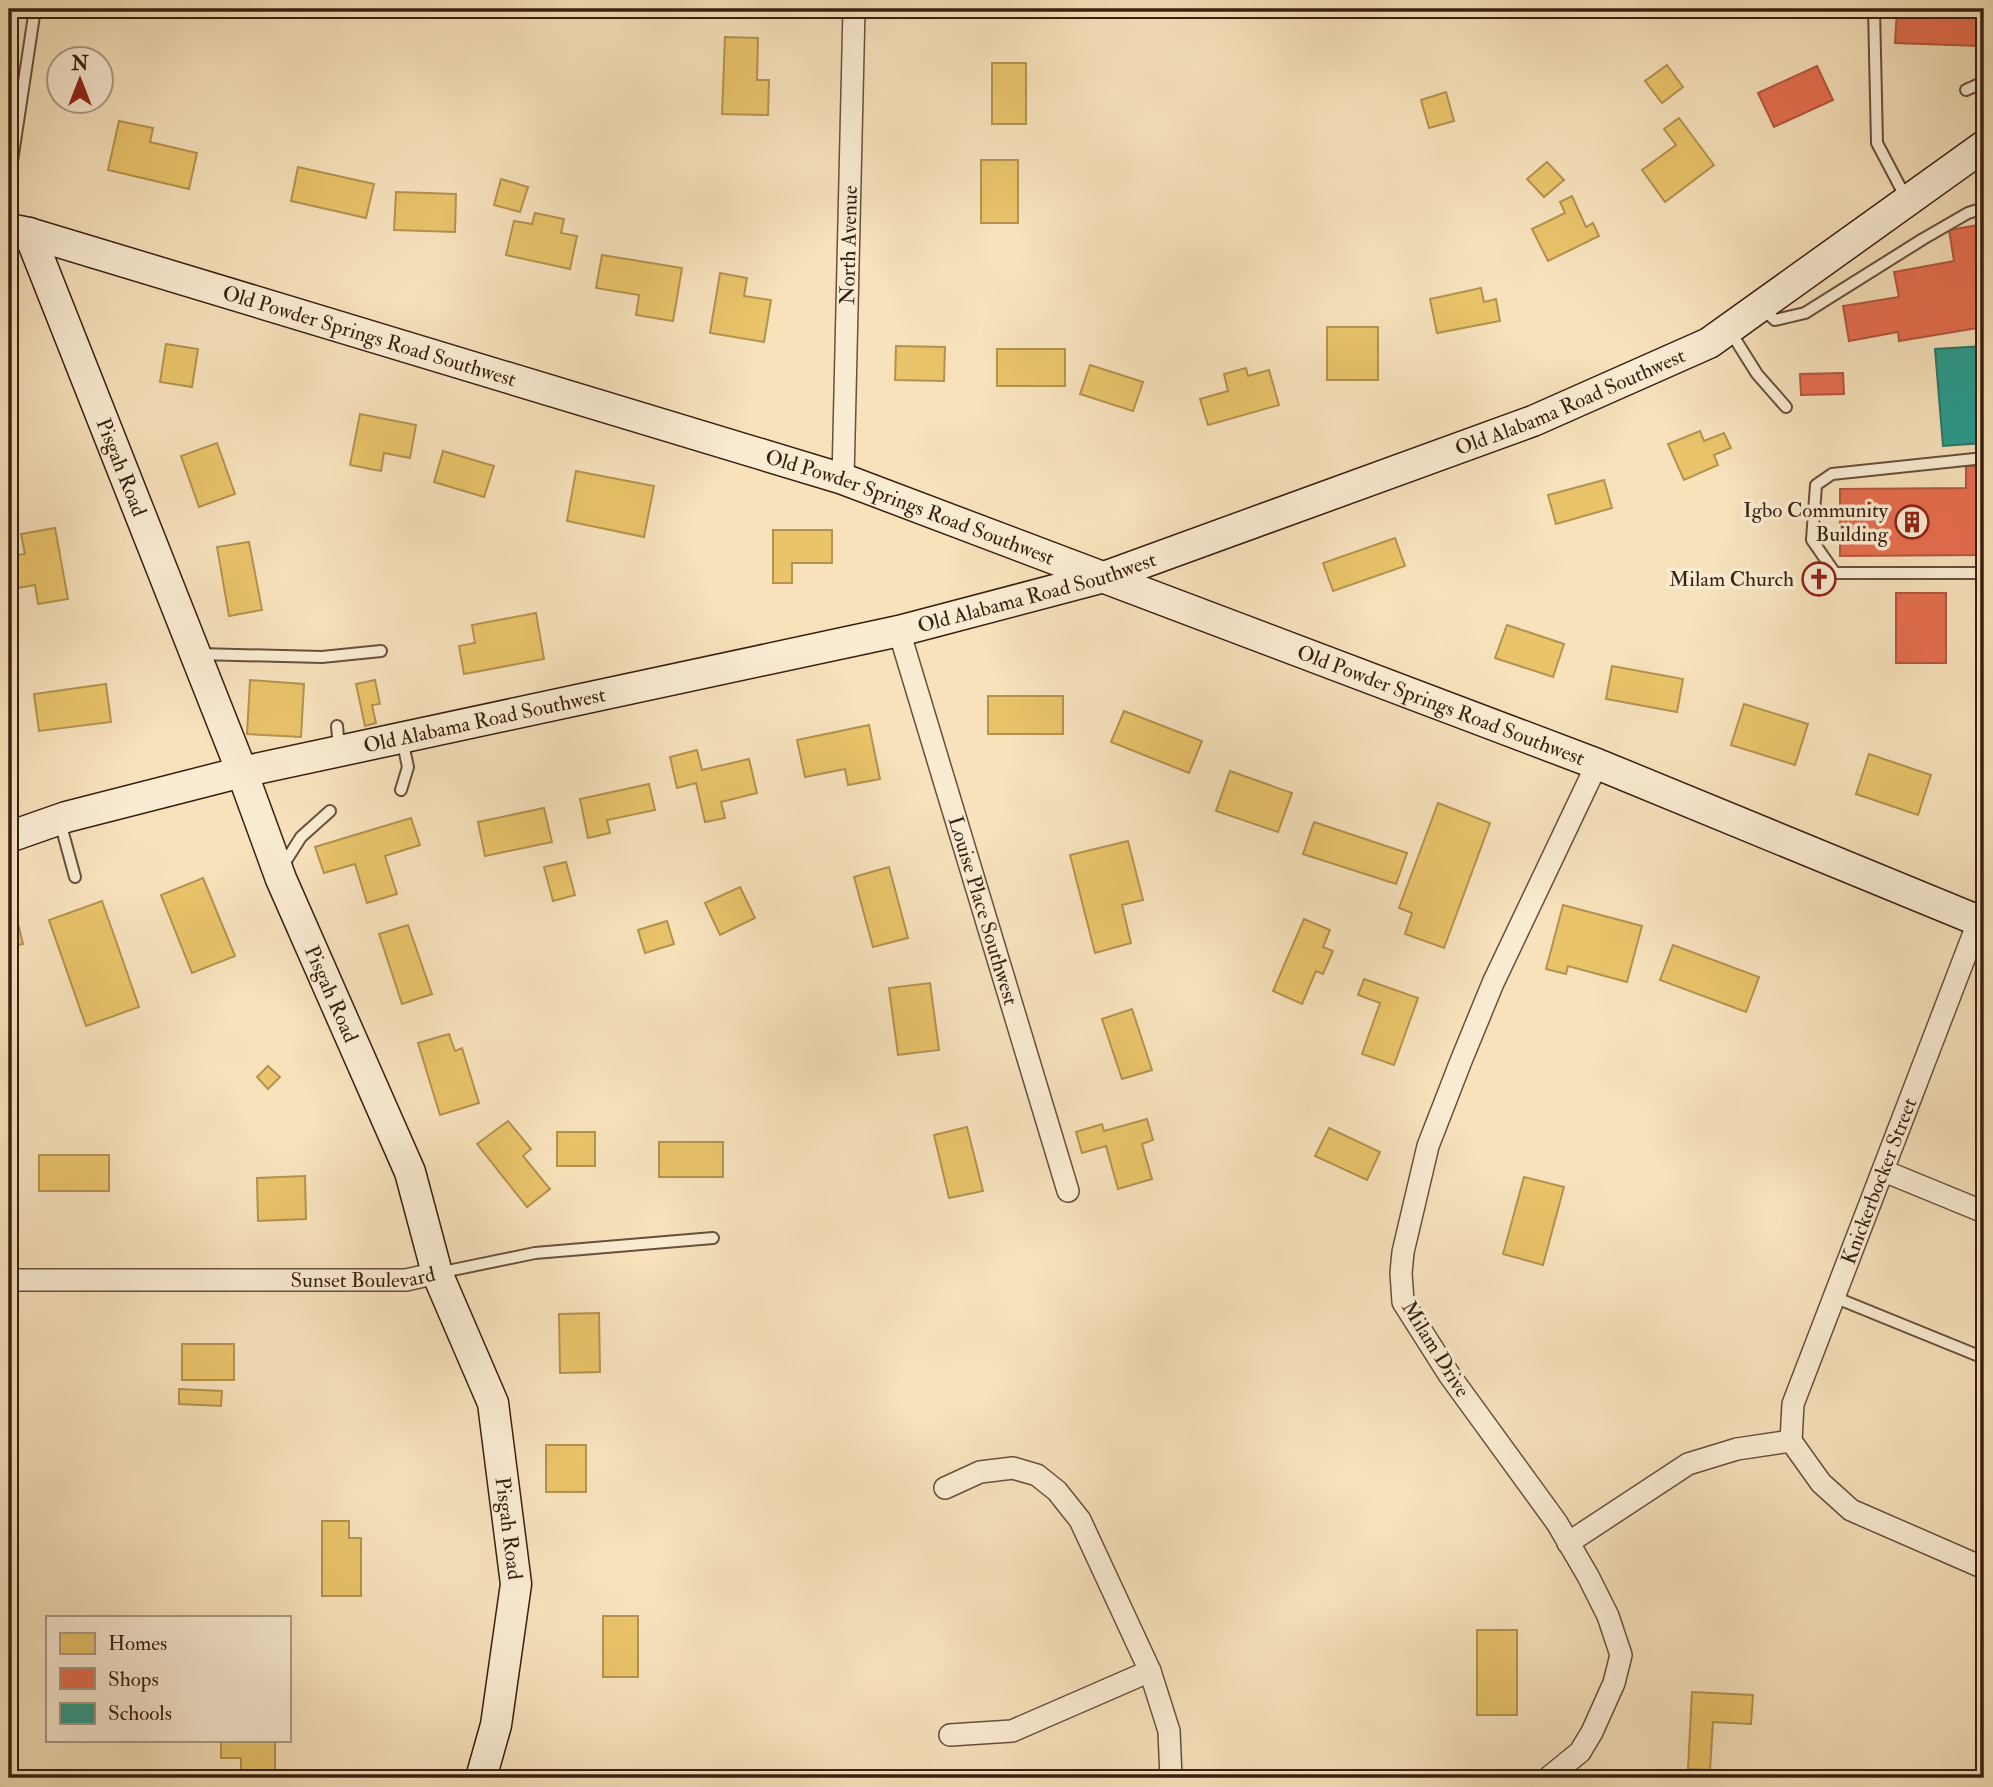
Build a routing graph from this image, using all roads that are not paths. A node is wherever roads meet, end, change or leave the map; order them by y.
1 (35, 9) edge
2 (854, 9) edge
3 (1874, 9) edge
4 (1984, 82) edge
5 (1966, 90) dead end
6 (1984, 146) edge
7 (9, 181) edge
8 (1908, 200) junction
9 (1984, 208) edge
10 (19, 231) edge
11 (1760, 306) junction
12 (1728, 329) junction
13 (1786, 407) dead end
14 (1984, 458) edge
15 (843, 479) junction
16 (1984, 573) edge
17 (1104, 577) junction
18 (899, 631) junction
19 (381, 651) dead end
20 (195, 654) junction
21 (402, 738) junction
22 (1597, 764) junction
23 (242, 772) junction
24 (401, 790) dead end
25 (330, 811) dead end
26 (59, 820) junction
27 (9, 838) edge
28 (279, 872) junction
29 (75, 877) dead end
30 (1982, 922) edge
31 (1884, 1171) junction
32 (1068, 1191) dead end
33 (1984, 1212) edge
34 (713, 1238) dead end
35 (437, 1273) junction
36 (9, 1280) edge
37 (1834, 1297) junction
38 (1984, 1358) edge
39 (1791, 1441) junction
40 (946, 1488) dead end
41 (1568, 1543) junction
42 (1984, 1567) edge
43 (1150, 1671) junction
44 (950, 1735) dead end
45 (481, 1778) edge
46 (1171, 1778) edge
47 (1548, 1778) edge

1 - 7 lane
2 - 15 street, North Avenue
3 - 8 lane
4 - 5 lane
6 - 8 street, Old Alabama Road Southwest
8 - 11 street, Old Alabama Road Southwest
9 - 11 lane
10 - 15 street, Old Powder Springs Road Southwest
10 - 20 street, Pisgah Road
11 - 12 street, Old Alabama Road Southwest
12 - 13 lane
12 - 17 street, Old Alabama Road Southwest
14 - 16 lane
15 - 17 street, Old Powder Springs Road Southwest
17 - 18 street, Old Alabama Road Southwest
17 - 22 street, Old Powder Springs Road Southwest
18 - 21 street, Old Alabama Road Southwest
18 - 32 street, Louise Place Southwest
19 - 20 lane
20 - 23 street, Pisgah Road
21 - 23 street, Old Alabama Road Southwest
21 - 24 lane
22 - 30 street, Old Powder Springs Road Southwest
22 - 41 street, Milam Drive
23 - 26 street, Old Alabama Road Southwest
23 - 28 street, Pisgah Road
25 - 28 lane
26 - 27 street, Old Alabama Road Southwest
26 - 29 lane
28 - 35 street, Pisgah Road
30 - 31 street, Knickerbocker Street
31 - 33 street
31 - 37 street, Knickerbocker Street
34 - 35 lane, Sunset Boulevard
35 - 36 street, Sunset Boulevard
35 - 45 street, Pisgah Road
37 - 38 lane
37 - 39 street, Knickerbocker Street
39 - 41 street
39 - 42 street
40 - 43 street
41 - 47 street, Milam Drive
43 - 44 street
43 - 46 street

